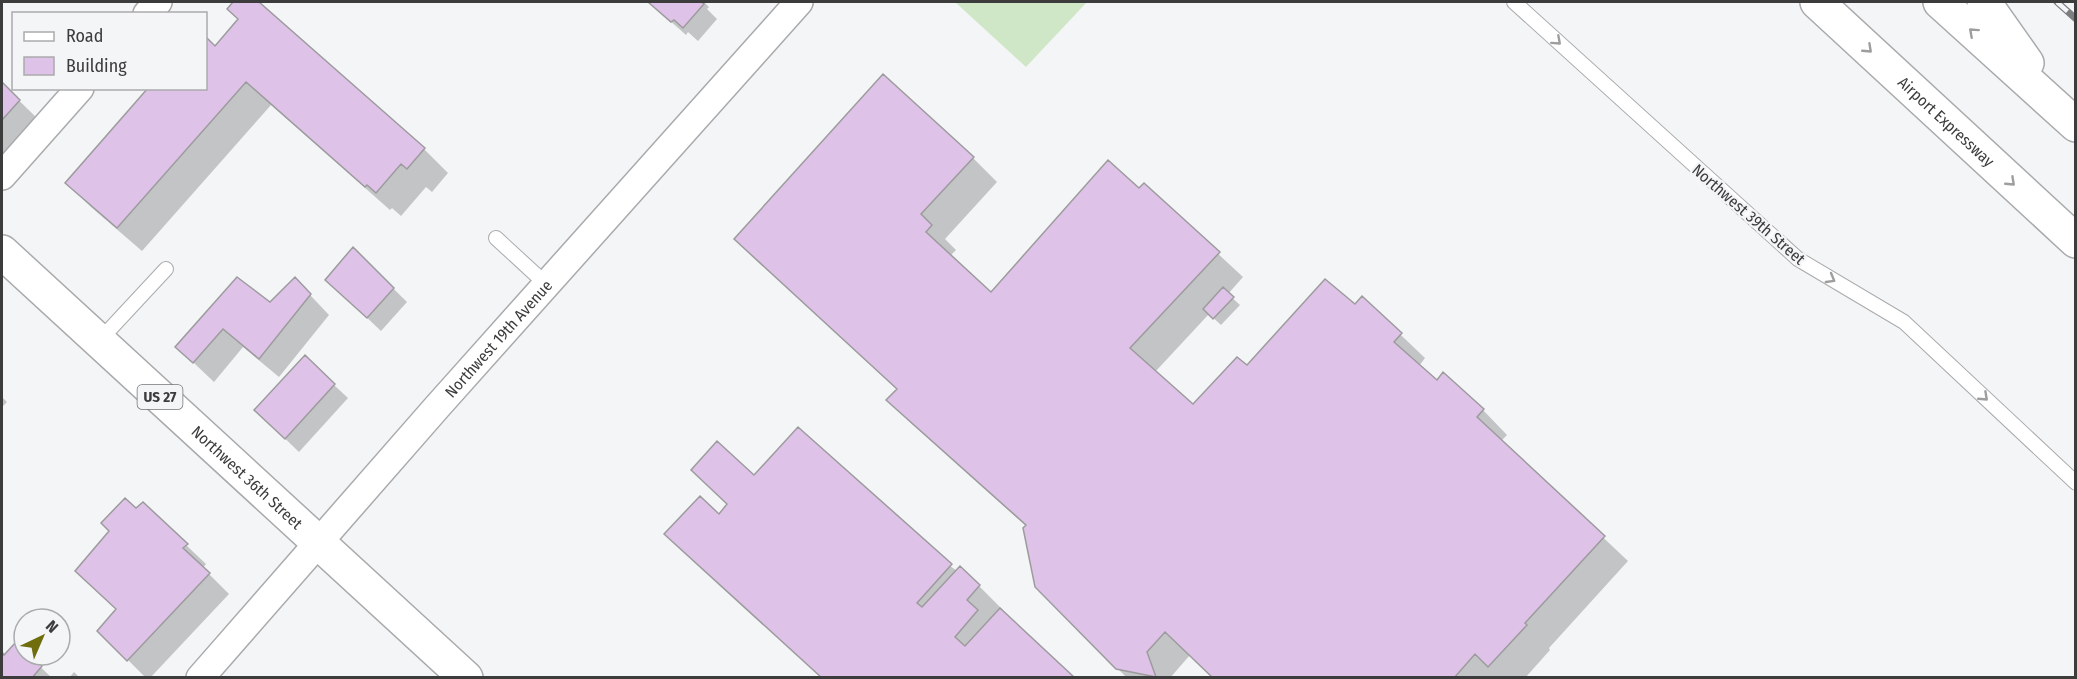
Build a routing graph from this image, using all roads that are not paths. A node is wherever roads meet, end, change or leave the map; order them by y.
1 (799, 2) edge
2 (1514, 2) edge
3 (1817, 2) edge
4 (1940, 2) edge
5 (1983, 2) edge
6 (78, 90) edge
7 (2069, 119) edge
8 (2, 176) edge
9 (496, 238) dead end
10 (2076, 241) edge
11 (2, 252) edge
12 (166, 269) dead end
13 (546, 284) junction
14 (99, 341) junction
15 (2076, 483) edge
16 (318, 543) junction
17 (200, 678) edge
18 (466, 678) edge

1 - 13 street, Northwest 19th Avenue
2 -> 15 lane, Northwest 39th Street
3 -> 10 main road, Airport Expressway
7 -> 4 main road
5 - 7 main road
6 - 8 street
9 - 13 lane
11 - 14 main road, Northwest 36th Street / US 27
12 - 14 lane
13 - 16 street, Northwest 19th Avenue
14 - 16 main road, Northwest 36th Street / US 27
16 - 17 street, Northwest 19th Avenue
16 - 18 main road, Northwest 36th Street / US 27

